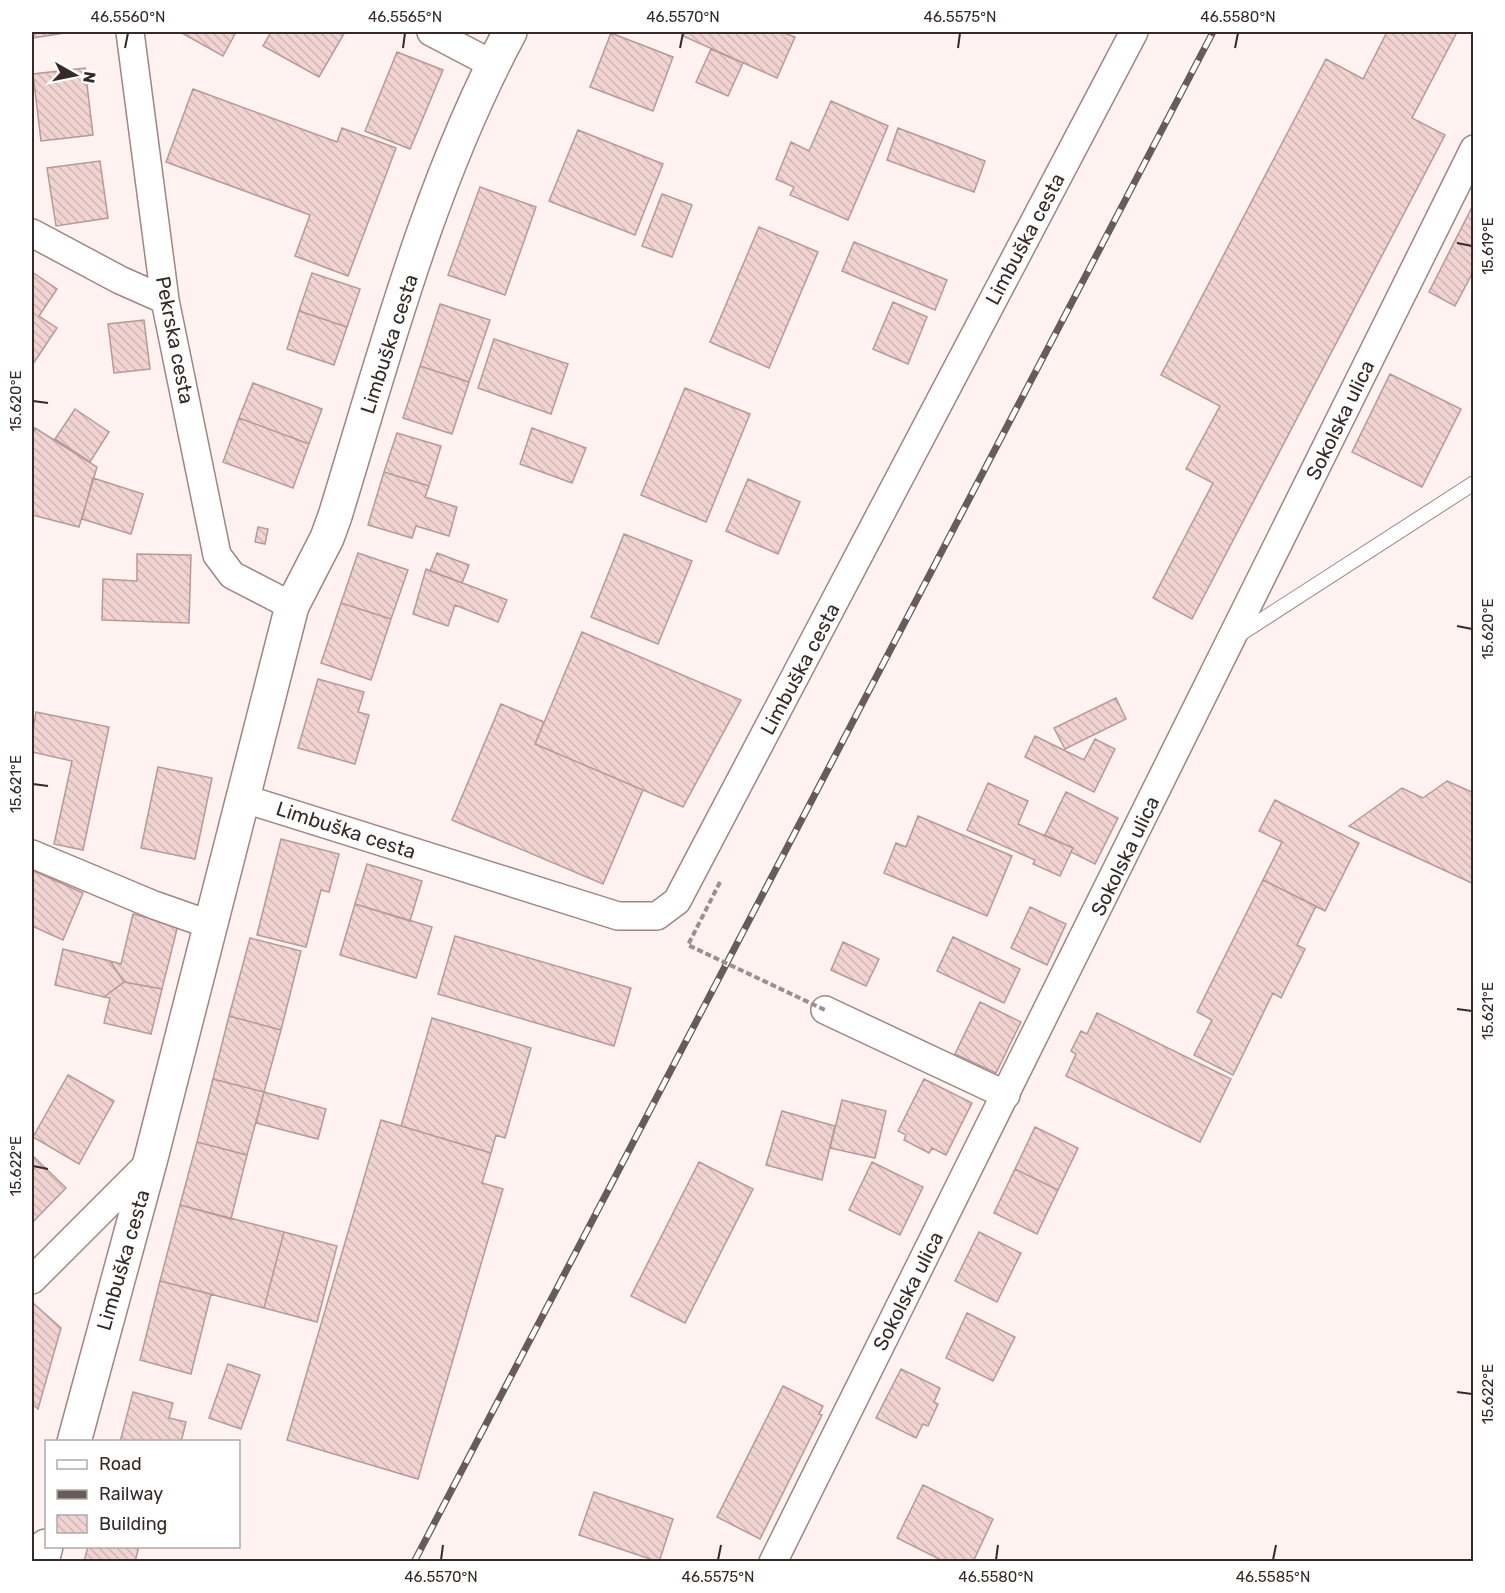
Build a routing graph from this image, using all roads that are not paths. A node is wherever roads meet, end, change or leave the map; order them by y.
1 (130, 32) edge
2 (431, 32) edge
3 (510, 32) edge
4 (1134, 32) edge
5 (492, 64) junction
6 (1473, 149) edge
7 (32, 233) edge
8 (165, 300) junction
9 (1473, 483) edge
10 (292, 606) junction
11 (1230, 641) junction
12 (242, 798) junction
13 (32, 854) edge
14 (211, 925) junction
15 (825, 1010) road end
16 (997, 1091) junction
17 (150, 1162) junction
18 (32, 1280) edge
19 (75, 1440) edge
20 (773, 1562) edge

1 - 8 street, Pekrska cesta
2 - 5 street
3 - 5 main road, Limbuška cesta
4 - 12 street, Limbuška cesta
5 - 10 main road, Limbuška cesta
6 - 11 street, Sokolska ulica
7 - 8 street
8 - 10 street, Pekrska cesta
9 - 11 lane
10 - 12 main road, Limbuška cesta
11 - 16 street, Sokolska ulica
12 - 14 main road, Limbuška cesta
13 - 14 street
14 - 17 main road, Limbuška cesta
15 - 16 street
16 - 20 street, Sokolska ulica
17 - 18 street
17 - 19 main road, Limbuška cesta

